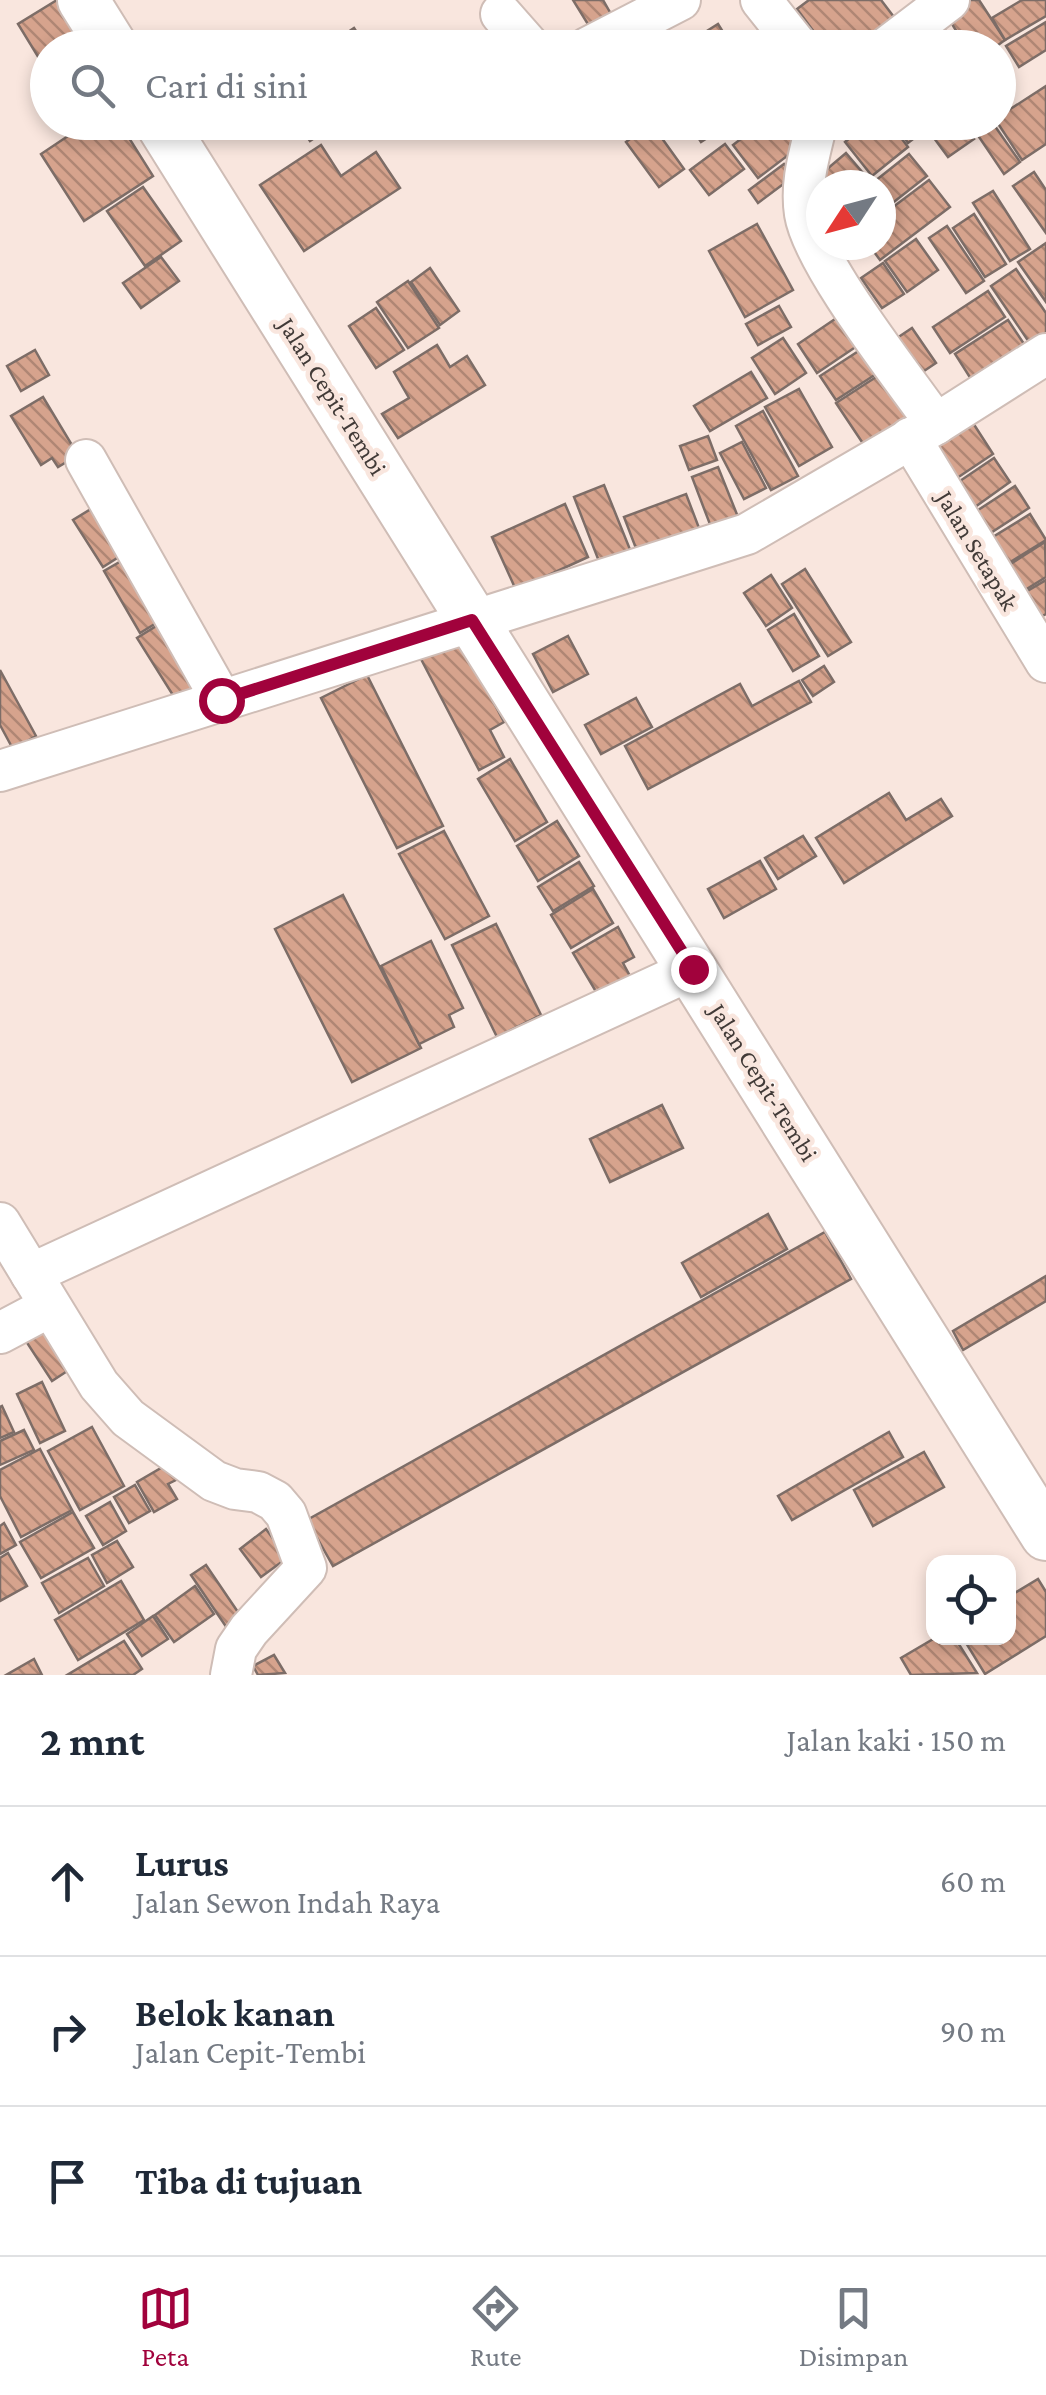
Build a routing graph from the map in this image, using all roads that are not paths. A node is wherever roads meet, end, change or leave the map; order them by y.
1 (83, 0) edge
2 (680, 0) edge
3 (760, 0) edge
4 (950, 0) edge
5 (502, 14) dead end
6 (102, 30) edge
7 (516, 30) edge
8 (622, 30) edge
9 (784, 30) edge
10 (910, 30) edge
11 (171, 140) edge
12 (813, 140) edge
13 (1046, 354) edge
14 (923, 431) junction
15 (86, 460) dead end
16 (472, 620) junction
17 (1046, 662) edge
18 (221, 700) junction
19 (0, 771) edge
20 (693, 969) junction
21 (0, 1223) edge
22 (40, 1290) junction
23 (0, 1332) edge
24 (1046, 1535) edge
25 (230, 1675) edge

1 - 6 main road
2 - 8 street
3 - 9 street
4 - 10 street
5 - 7 street
11 - 16 main road, Jalan Cepit-Tembi
12 - 14 street, Jalan Setapak
13 - 14 street
14 - 16 street
14 - 17 street, Jalan Setapak
15 - 18 street
16 - 18 street
16 - 20 main road, Jalan Cepit-Tembi
18 - 19 street
20 - 22 street
20 - 24 main road, Jalan Cepit-Tembi
21 - 22 street
22 - 23 street
22 - 25 street

